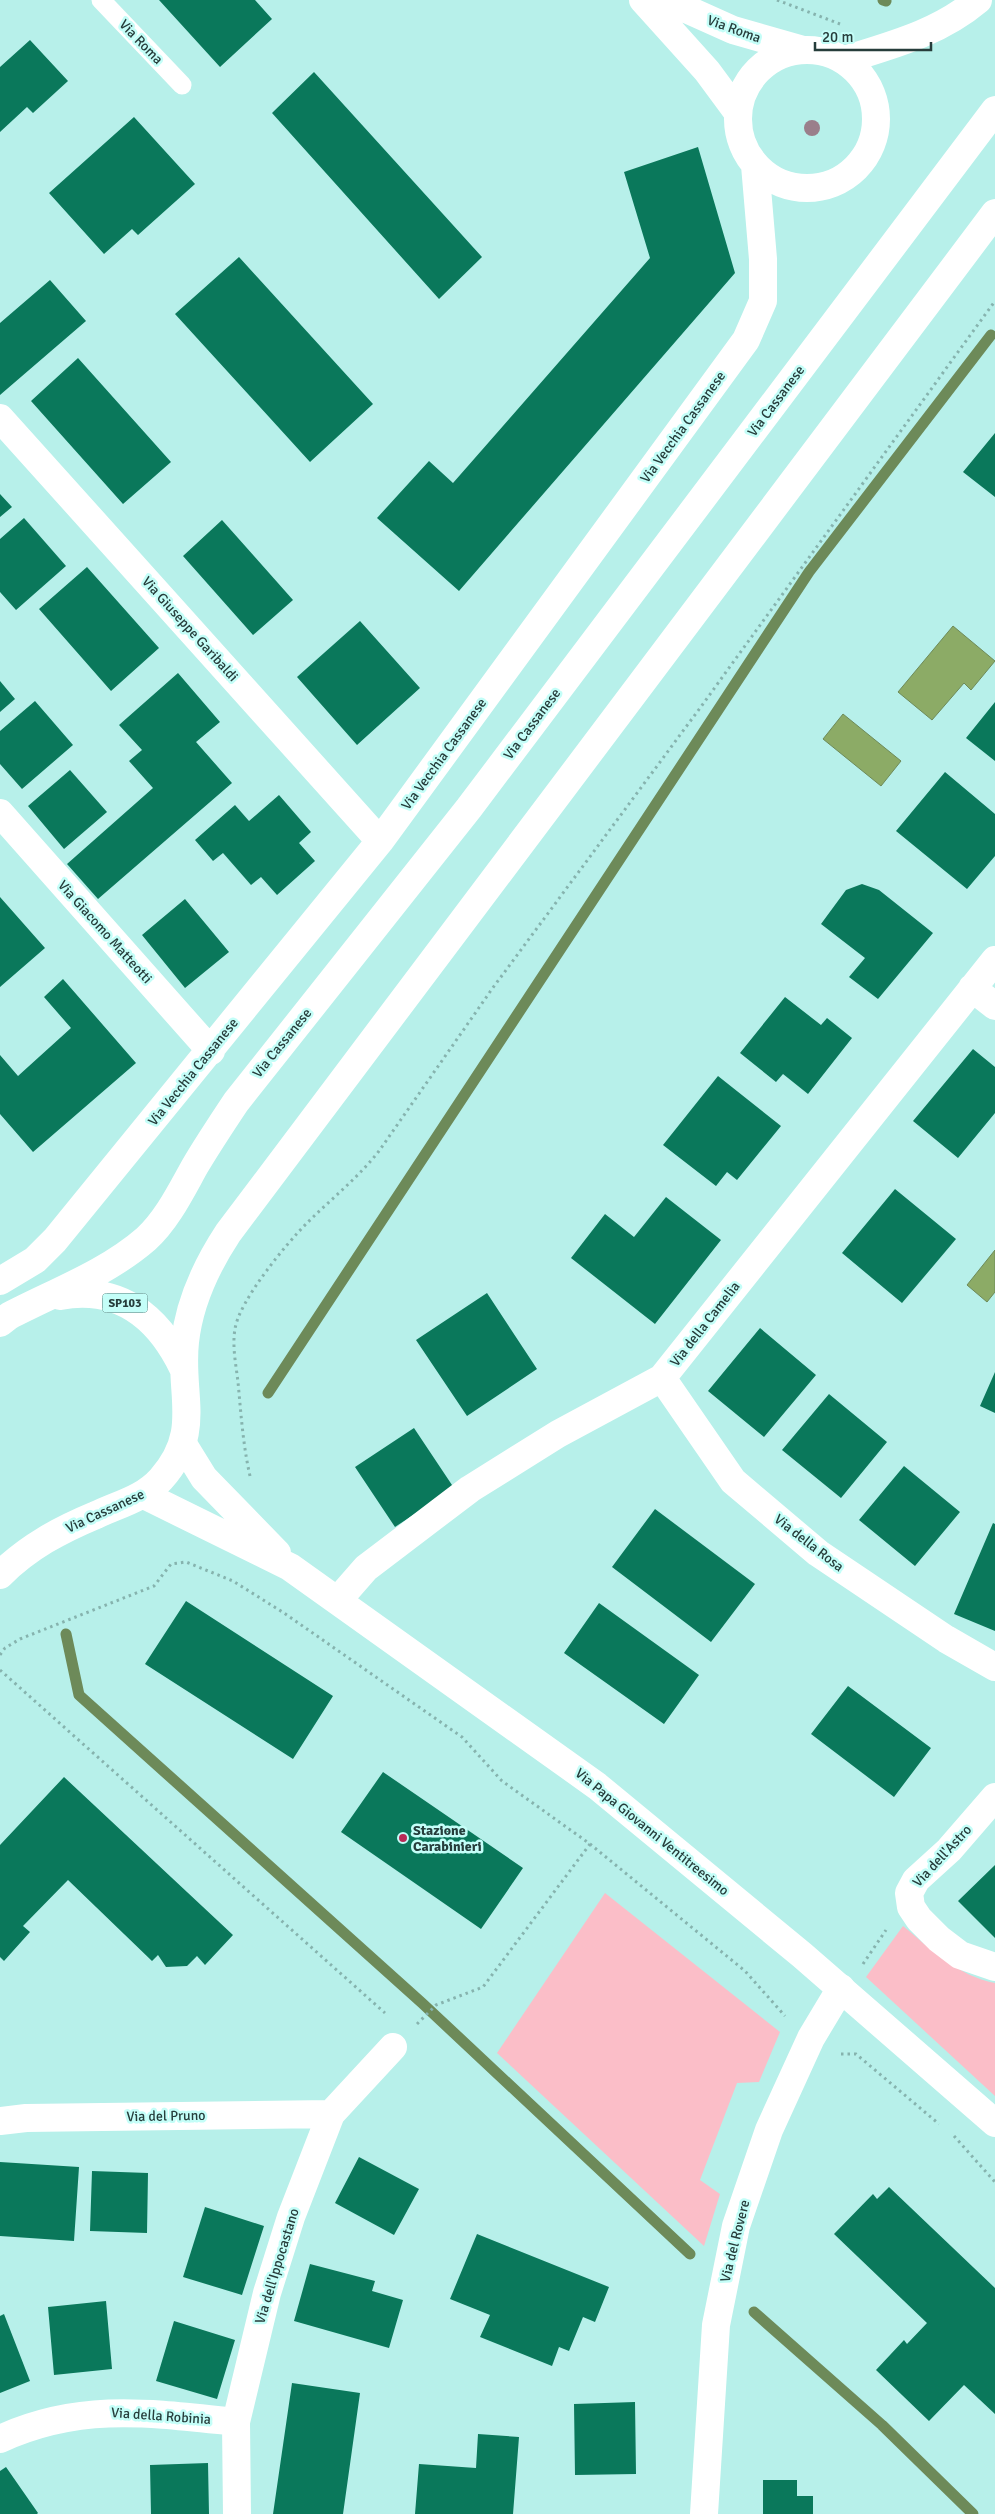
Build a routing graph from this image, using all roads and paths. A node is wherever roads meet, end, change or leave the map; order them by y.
1 (101, 0) edge
2 (643, 0) edge
3 (666, 0) edge
4 (778, 0) edge
5 (978, 0) edge
6 (844, 25) dead end
7 (804, 50) junction
8 (844, 60) junction
9 (182, 85) dead end
10 (995, 110) edge
11 (738, 113) junction
12 (755, 164) junction
13 (995, 213) edge
14 (995, 300) edge
15 (0, 418) edge
16 (0, 813) edge
17 (380, 841) junction
18 (995, 960) edge
19 (972, 988) junction
20 (995, 1006) edge
21 (211, 1051) junction
22 (0, 1281) edge
23 (38, 1300) junction
24 (3, 1318) edge
25 (183, 1368) junction
26 (662, 1378) junction
27 (183, 1444) junction
28 (254, 1482) dead end
29 (144, 1496) junction
30 (290, 1567) junction
31 (0, 1575) edge
32 (338, 1600) junction
33 (0, 1655) edge
34 (995, 1667) edge
35 (0, 1670) edge
36 (995, 1797) edge
37 (590, 1844) junction
38 (911, 1907) junction
39 (995, 1967) edge
40 (860, 1968) dead end
41 (841, 1988) junction
42 (386, 2014) dead end
43 (786, 2018) dead end
44 (416, 2024) dead end
45 (393, 2047) dead end
46 (832, 2054) dead end
47 (331, 2114) junction
48 (0, 2122) edge
49 (995, 2123) edge
50 (946, 2129) dead end
51 (953, 2135) dead end
52 (995, 2182) edge
53 (236, 2422) junction
54 (0, 2439) edge
55 (237, 2514) edge
56 (704, 2514) edge

1 - 9 lane, Via Roma
2 - 11 street
3 - 7 street, Via Roma
4 - 6 path
5 - 8 street
7 - 8 street
7 - 11 street
8 - 12 street
10 - 23 street, Via Cassanese
11 - 12 street
12 - 17 street, Via Vecchia Cassanese
13 - 25 street, Via Cassanese
14 - 28 path
15 - 17 street, Via Giuseppe Garibaldi
16 - 21 street, Via Giacomo Matteotti
17 - 21 street, Via Vecchia Cassanese
18 - 19 street, Via della Camelia
19 - 20 street
19 - 26 street, Via della Camelia
21 - 22 street, Via Vecchia Cassanese
23 - 24 street, Via Cassanese / SP103
23 - 25 street, Via Cassanese / SP103
25 - 27 street, Via Cassanese / SP103
26 - 32 street, Via della Camelia
26 - 34 street, Via della Rosa
27 - 29 street, Via Cassanese / SP103
27 - 30 street, Via Papa Giovanni Ventitreesimo
29 - 30 street, Via Papa Giovanni Ventitreesimo
29 - 31 street, Via Cassanese / SP103
30 - 32 street, Via Papa Giovanni Ventitreesimo
32 - 41 street, Via Papa Giovanni Ventitreesimo
33 - 37 path
35 - 42 path
36 - 38 street, Via dell'Astro
37 - 43 path
37 - 44 path
38 - 39 street, Via dell'Astro
38 - 40 path
41 - 49 street, Via Papa Giovanni Ventitreesimo
41 - 56 street, Via del Rovere
45 - 47 street, Via dell'Ippocastano
46 - 50 path
47 - 48 street, Via del Pruno
47 - 53 street, Via dell'Ippocastano
51 - 52 path
53 - 54 street, Via della Robinia
53 - 55 street, Via dell'Ippocastano

